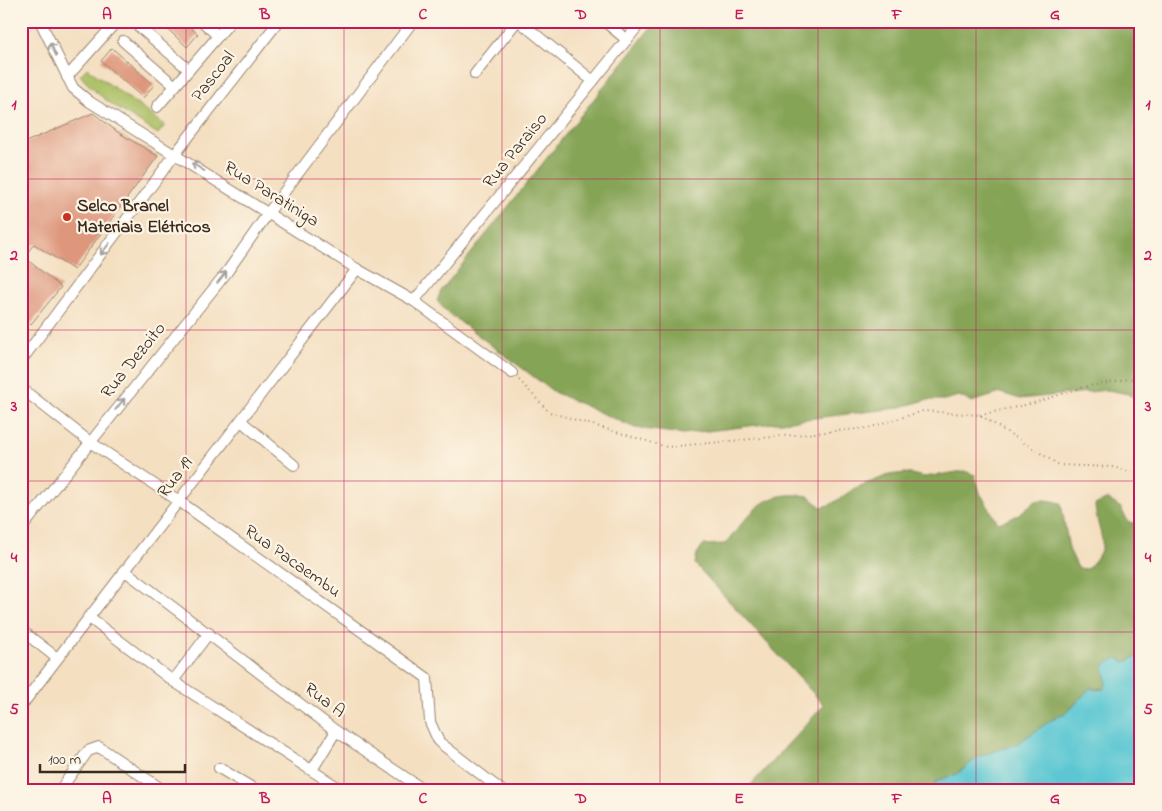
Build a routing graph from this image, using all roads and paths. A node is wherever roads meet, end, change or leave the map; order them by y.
1 (40, 21) edge
2 (117, 21) edge
3 (202, 21) edge
4 (231, 21) edge
5 (279, 21) edge
6 (414, 21) edge
7 (518, 21) edge
8 (604, 21) edge
9 (642, 21) edge
10 (136, 25) dead end
11 (218, 36) junction
12 (627, 40) junction
13 (122, 41) dead end
14 (189, 70) junction
15 (475, 74) dead end
16 (67, 77) junction
17 (593, 81) junction
18 (175, 86) junction
19 (157, 107) dead end
20 (176, 154) junction
21 (269, 212) junction
22 (357, 269) junction
23 (414, 301) junction
24 (21, 361) edge
25 (512, 373) joint
26 (1141, 377) edge
27 (21, 388) edge
28 (980, 415) junction
29 (241, 420) junction
30 (90, 442) junction
31 (294, 465) dead end
32 (1141, 475) edge
33 (179, 502) junction
34 (21, 529) edge
35 (124, 570) junction
36 (88, 617) junction
37 (21, 630) edge
38 (208, 633) junction
39 (57, 658) junction
40 (173, 681) junction
41 (21, 706) edge
42 (336, 731) junction
43 (218, 768) dead end
44 (312, 770) junction
45 (60, 790) edge
46 (163, 790) edge
47 (256, 790) edge
48 (342, 790) edge
49 (424, 790) edge
50 (501, 790) edge

16 -> 1 street, Rua Paratiniga
2 - 16 street
3 - 11 street
4 - 11 street
5 - 20 street, Pascoal
6 - 21 street, Rua Dezoito
7 - 15 street
7 - 17 street
8 - 12 street
9 - 12 street, Rua Paraiso
10 - 14 street
11 - 14 street
12 - 17 street, Rua Paraiso
13 - 18 street
14 - 18 street
16 - 20 street, Rua Paratiniga
17 - 23 street, Rua Paraiso
18 - 19 street
21 -> 20 street, Rua Paratiniga
20 -> 24 street, Pascoal
21 - 22 street, Rua Paratiniga
30 -> 21 street, Rua Dezoito
22 - 23 street, Rua Paratiniga
22 - 29 street, Rua 19
23 - 25 street, Rua Paratiniga
25 - 28 path
26 - 28 path
27 - 30 street, Rua Pacaembu
28 - 32 path
29 - 31 street
29 - 33 street, Rua 19
30 - 33 street, Rua Pacaembu
30 - 34 street, Rua Dezoito
33 - 35 street, Rua 19
33 - 50 street, Rua Pacaembu
35 - 36 street, Rua 19
35 - 38 street, Rua A
36 - 39 street, Rua 19
36 - 40 street
37 - 39 street
38 - 40 street
38 - 42 street, Rua A
39 - 41 street, Rua 19
40 - 44 street
42 - 44 street
42 - 49 street, Rua A
43 - 47 street
44 - 48 street
45 - 46 street

